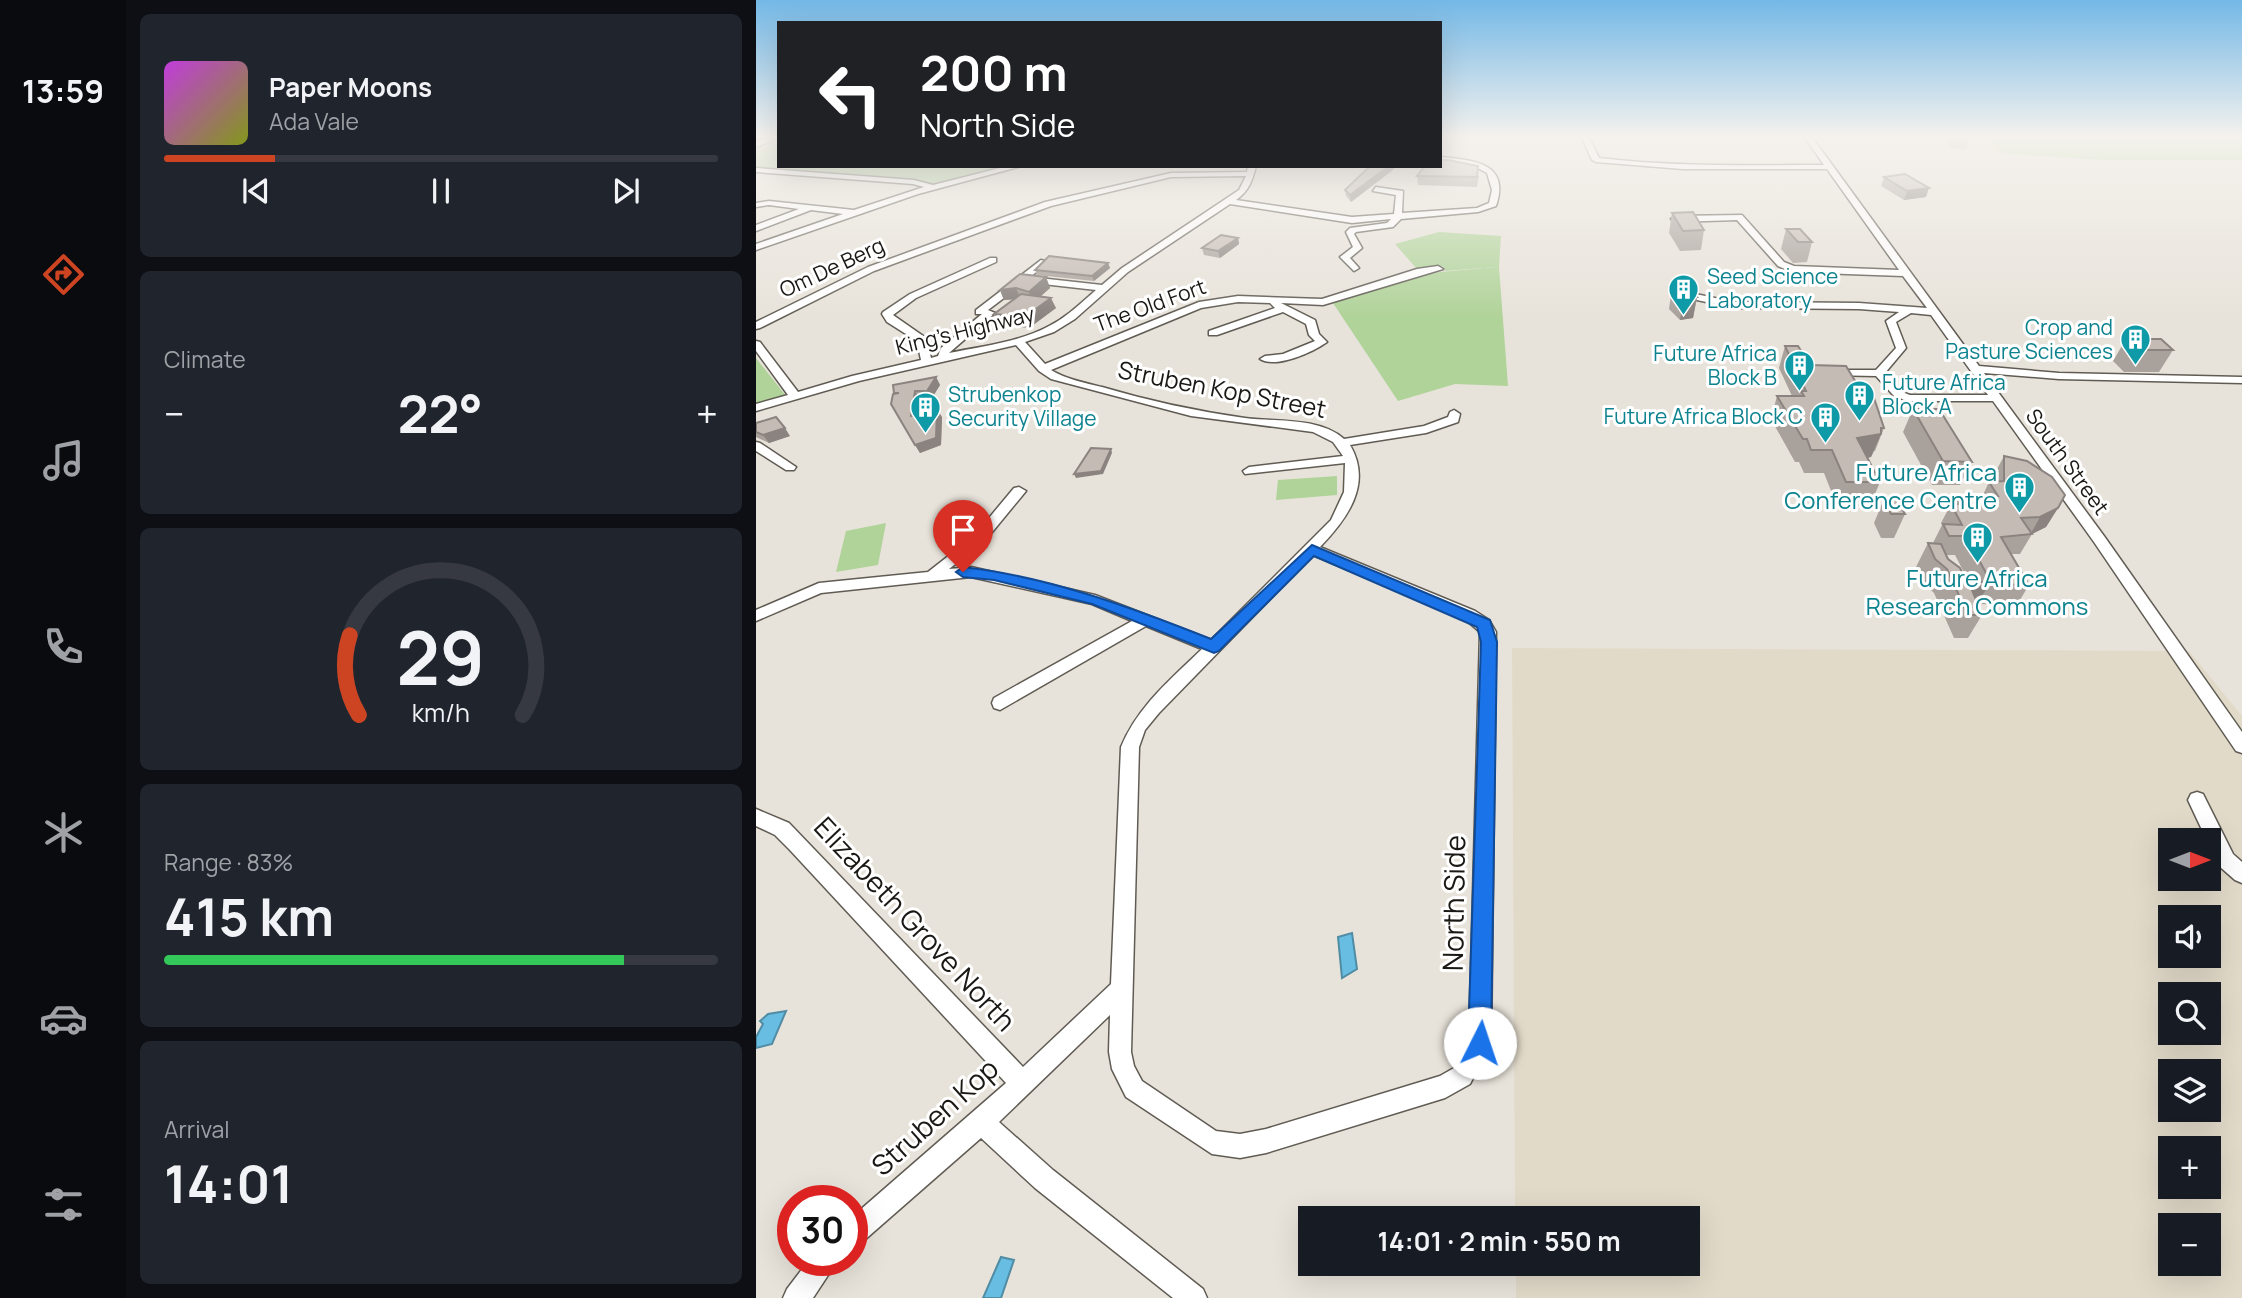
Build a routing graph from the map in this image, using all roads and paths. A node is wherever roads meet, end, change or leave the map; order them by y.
1 (903, 197) edge
2 (1080, 197) edge
3 (1235, 197) edge
4 (1400, 197) edge
5 (1494, 197) edge
6 (1850, 197) edge
7 (1229, 201) junction
8 (756, 205) edge
9 (812, 206) junction
10 (855, 213) junction
11 (1398, 217) junction
12 (1672, 220) edge
13 (756, 228) edge
14 (756, 247) edge
15 (992, 260) dead end
16 (1044, 262) edge
17 (1354, 268) dead end
18 (1438, 270) dead end
19 (1905, 273) junction
20 (1022, 279) junction
21 (1104, 288) junction
22 (1686, 295) edge
23 (1266, 300) junction
24 (1282, 309) junction
25 (1908, 311) junction
26 (981, 312) junction
27 (1934, 312) junction
28 (1004, 314) edge
29 (756, 326) edge
30 (1213, 333) dead end
31 (1018, 341) junction
32 (756, 344) edge
33 (943, 358) junction
34 (1265, 359) dead end
35 (926, 362) junction
36 (1043, 369) junction
37 (1976, 369) junction
38 (1824, 373) edge
39 (1880, 373) junction
40 (2242, 380) edge
41 (795, 396) junction
42 (1997, 398) junction
43 (756, 408) edge
44 (1454, 414) dead end
45 (1341, 443) junction
46 (756, 446) edge
47 (1350, 460) junction
48 (790, 467) dead end
49 (1249, 471) dead end
50 (1019, 491) dead end
51 (1312, 549) junction
52 (933, 574) junction
53 (756, 616) edge
54 (1147, 620) junction
55 (1214, 647) junction
56 (1000, 703) dead end
57 (2242, 746) edge
58 (2197, 800) dead end
59 (756, 817) edge
60 (2207, 828) edge
61 (2221, 857) edge
62 (2242, 874) edge
63 (1121, 990) junction
64 (1022, 1083) junction
65 (981, 1122) junction
66 (868, 1220) edge
67 (813, 1276) edge
68 (796, 1298) edge
69 (1194, 1298) edge

1 - 10 street
2 - 29 street, Om De Berg
3 - 7 street, King's Highway
4 - 11 street
5 - 11 street
6 - 19 street, South Street
7 - 11 street
7 - 21 street, King's Highway
8 - 9 street
9 - 10 street
9 - 13 street
10 - 14 street
11 - 17 street
12 - 19 street
15 - 35 street
16 - 20 street
18 - 23 street, The Old Fort
19 - 27 street, South Street
20 - 21 street
20 - 26 street
21 - 31 street, King's Highway
22 - 25 street
23 - 24 street
23 - 36 street, The Old Fort
24 - 30 street
24 - 34 street
25 - 27 street
25 - 39 street
26 - 28 street
26 - 33 street
27 - 37 street, South Street
31 - 33 street, King's Highway
31 - 36 street, Struben Kop Street
32 - 41 street
33 - 35 street, King's Highway
35 - 41 street, King's Highway
36 - 45 street, Struben Kop Street
37 - 40 street
37 - 42 street, South Street
38 - 39 street
39 - 42 street
41 - 43 street, King's Highway
42 - 57 street, South Street
44 - 45 street
45 - 47 street, Struben Kop Street
46 - 48 street
47 - 49 street
47 - 51 street, Struben Kop Street
50 - 52 street
51 - 55 street, Struben Kop Street
51 - 63 street, North Side
52 - 53 street
52 - 54 street
54 - 55 street
54 - 56 street
55 - 63 street, Struben Kop Street
58 - 60 street
59 - 64 street, Elizabeth Grove North
61 - 62 street
63 - 64 street, Struben Kop
64 - 65 street, Struben Kop
65 - 66 street, Struben Kop
65 - 69 street
67 - 68 street

